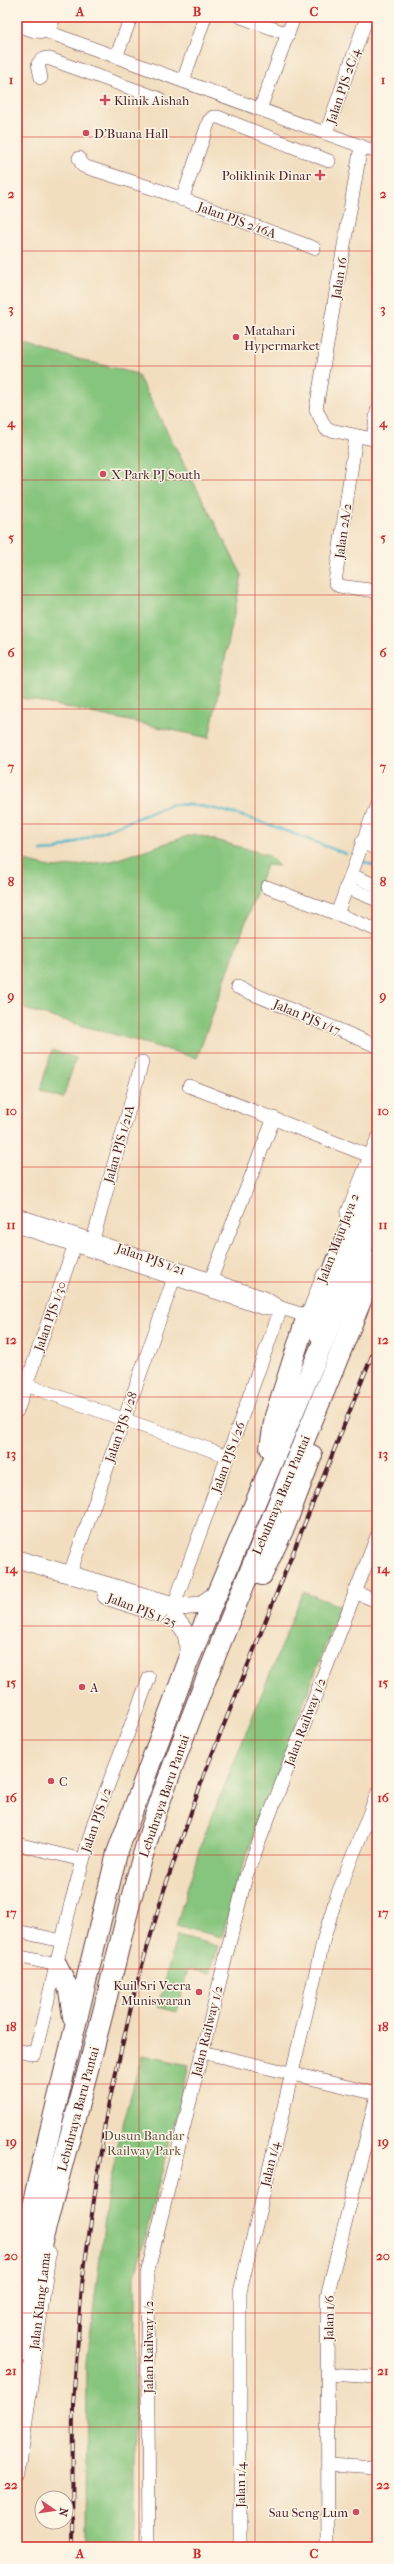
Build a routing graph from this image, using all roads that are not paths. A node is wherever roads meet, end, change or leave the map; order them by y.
1 (27, 17) edge
2 (54, 17) edge
3 (131, 17) edge
4 (205, 17) edge
5 (241, 17) edge
6 (294, 17) edge
7 (367, 17) edge
8 (17, 25) edge
9 (48, 32) junction
10 (288, 34) junction
11 (116, 57) junction
12 (41, 78) dead end
13 (183, 81) junction
14 (158, 98) dead end
15 (260, 109) junction
16 (326, 133) junction
17 (361, 146) junction
18 (377, 152) edge
19 (329, 161) dead end
20 (81, 162) dead end
21 (182, 200) junction
22 (314, 248) dead end
23 (377, 411) edge
24 (356, 436) junction
25 (375, 439) edge
26 (377, 591) edge
27 (377, 803) edge
28 (372, 844) edge
29 (348, 881) junction
30 (377, 886) edge
31 (267, 887) dead end
32 (377, 900) edge
33 (337, 914) junction
34 (377, 930) edge
35 (237, 988) dead end
36 (377, 1046) edge
37 (142, 1062) dead end
38 (189, 1086) dead end
39 (274, 1118) junction
40 (377, 1139) edge
41 (374, 1163) edge
42 (377, 1214) edge
43 (17, 1215) edge
44 (17, 1226) edge
45 (75, 1244) junction
46 (92, 1244) junction
47 (377, 1260) edge
48 (174, 1278) junction
49 (212, 1280) junction
50 (377, 1289) edge
51 (282, 1308) junction
52 (307, 1316) junction
53 (319, 1353) junction
54 (26, 1385) junction
55 (17, 1411) edge
56 (124, 1420) junction
57 (228, 1456) junction
58 (265, 1478) junction
59 (377, 1536) edge
60 (17, 1559) edge
61 (69, 1576) junction
62 (354, 1592) junction
63 (216, 1594) junction
64 (377, 1601) edge
65 (174, 1605) junction
66 (188, 1662) junction
67 (149, 1678) dead end
68 (206, 1678) junction
69 (377, 1794) edge
70 (17, 1844) edge
71 (83, 1860) junction
72 (17, 1931) edge
73 (62, 1941) junction
74 (17, 1956) edge
75 (57, 1965) junction
76 (74, 2024) junction
77 (17, 2050) edge
78 (202, 2052) junction
79 (291, 2073) junction
80 (377, 2095) edge
81 (372, 2136) edge
82 (48, 2224) junction
83 (18, 2263) edge
84 (17, 2354) edge
85 (329, 2374) junction
86 (377, 2377) edge
87 (328, 2464) junction
88 (377, 2467) edge
89 (17, 2472) edge
90 (149, 2547) edge
91 (240, 2547) edge
92 (328, 2547) edge

1 - 9 street
2 - 9 street
3 - 11 street
4 - 13 street
5 - 10 street
6 - 10 street
7 - 16 street, Jalan PJS 2C/4
8 - 9 street
9 - 11 street
10 - 15 street
11 - 13 street
12 - 14 street
13 - 15 street
15 - 16 street
16 - 17 street
17 - 18 street
17 - 24 street, Jalan 16
19 - 21 street
20 - 21 street, Jalan PJS 2/16A
21 - 22 street, Jalan PJS 2/16A
23 - 25 street
24 - 25 street
24 - 26 street, Jalan 2A/2
27 - 28 street
28 - 29 street
29 - 30 street
29 - 32 street
29 - 33 street
31 - 33 street
33 - 34 street
35 - 36 street, Jalan PJS 1/17
37 - 46 street, Jalan PJS 1/21A
38 - 39 street
39 - 41 street
39 - 49 street
40 - 41 street, Jalan Maju Jaya 2
41 - 52 street, Jalan Maju Jaya 2
41 - 53 highway
42 - 53 highway, Lebuhraya Baru Pantai
43 - 46 street, Jalan PJS 1/21
44 - 45 street, Jalan PJS 1/21
45 - 46 street, Jalan PJS 1/21
45 - 54 street, Jalan PJS 1/30
46 - 48 street, Jalan PJS 1/21
46 - 49 street, Jalan PJS 1/21
47 - 68 highway, Lebuhraya Baru Pantai
48 - 51 street, Jalan PJS 1/21
48 - 56 street, Jalan PJS 1/28
49 - 51 street, Jalan PJS 1/21
50 - 68 highway
51 - 52 street, Jalan PJS 1/21
51 - 57 street, Jalan PJS 1/26
52 - 58 highway
53 - 58 highway, Lebuhraya Baru Pantai
54 - 55 street, Jalan PJS 1/30
54 - 56 street
56 - 57 street
56 - 61 street, Jalan PJS 1/28
57 - 65 street, Jalan PJS 1/26
58 - 63 highway, Lebuhraya Baru Pantai
59 - 62 street, Jalan Railway 1/2
60 - 61 main road, Jalan PJS 1/25
61 - 65 main road, Jalan PJS 1/25
61 - 66 main road, Jalan PJS 1/25
62 - 64 street
62 - 78 street, Jalan Railway 1/2
63 - 65 main road, Jalan PJS 1/25
63 - 66 highway, Lebuhraya Baru Pantai
66 - 76 highway, Lebuhraya Baru Pantai
67 - 71 street, Jalan PJS 1/2
68 - 82 highway, Lebuhraya Baru Pantai
69 - 79 street, Jalan 1/4
70 - 71 street
71 - 73 street, Jalan PJS 1/2
72 - 73 street
73 - 75 street, Jalan PJS 1/2
74 - 75 street
75 - 76 highway
75 - 77 street, Jalan PJS 1/2
76 - 83 highway, Lebuhraya Baru Pantai
78 - 79 street
78 - 90 street, Jalan Railway 1/2
79 - 80 street
79 - 91 street, Jalan 1/4
80 - 81 street, Jalan 1/6
81 - 85 street, Jalan 1/6
82 - 84 highway, Lebuhraya Baru Pantai
82 - 89 main road, Jalan Klang Lama
85 - 86 street
85 - 87 street, Jalan 1/6
87 - 88 street
87 - 92 street, Jalan 1/6

